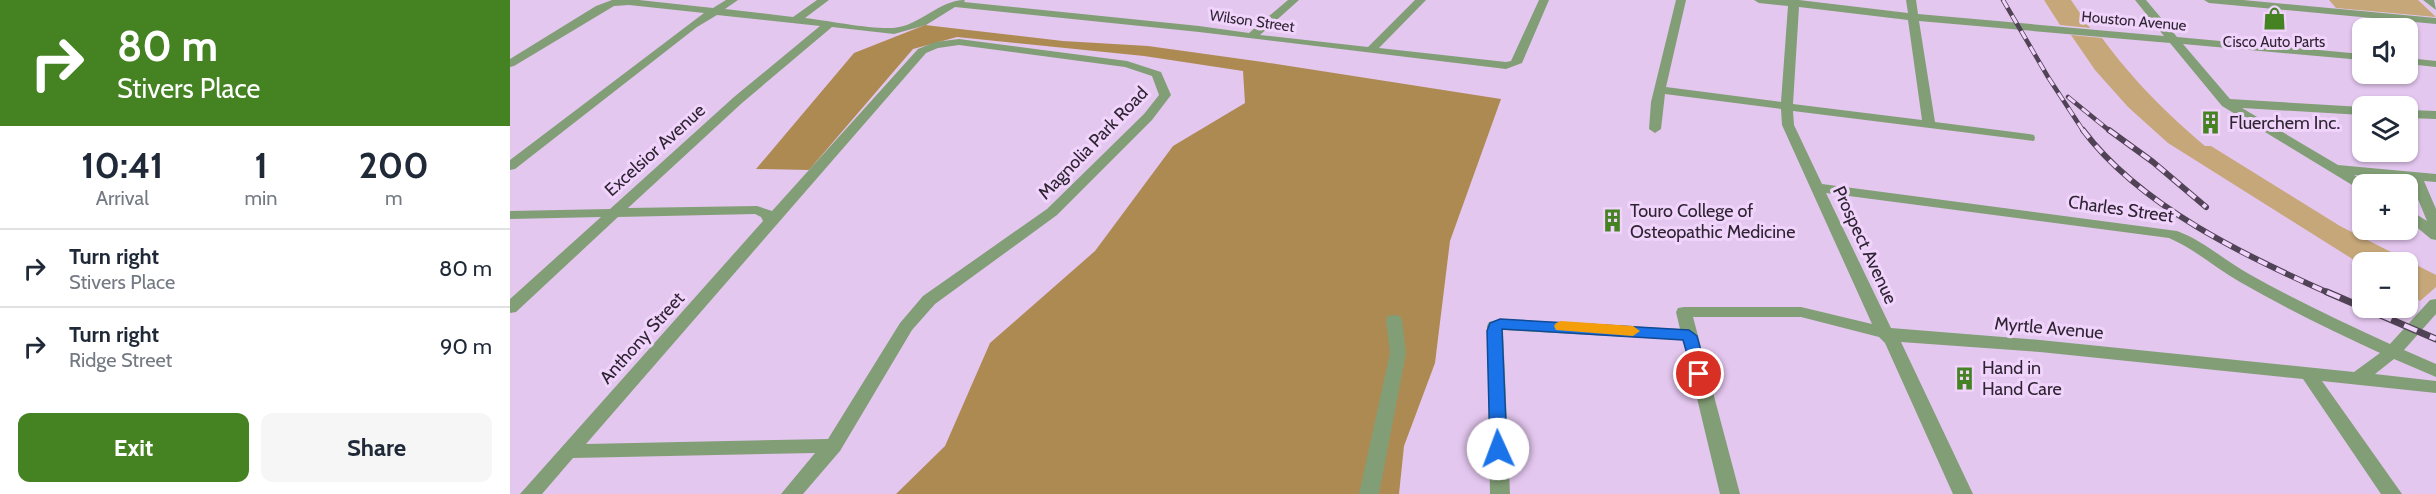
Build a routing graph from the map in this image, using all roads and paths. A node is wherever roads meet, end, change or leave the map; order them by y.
1 (733, 0) edge
2 (824, 0) edge
3 (1294, 0) edge
4 (1421, 0) edge
5 (1544, 0) edge
6 (1681, 0) edge
7 (1759, 0) edge
8 (1911, 0) edge
9 (2140, 0) edge
10 (2209, 0) edge
11 (2428, 0) edge
12 (956, 2) edge
13 (1794, 2) edge
14 (2281, 4) edge
15 (2436, 7) edge
16 (717, 11) junction
17 (1914, 17) junction
18 (797, 19) junction
19 (2436, 21) edge
20 (829, 24) junction
21 (1251, 37) junction
22 (2174, 40) junction
23 (1371, 50) junction
24 (2352, 56) edge
25 (2418, 62) edge
26 (510, 64) edge
27 (2436, 64) edge
28 (1661, 90) junction
29 (2226, 103) junction
30 (1787, 106) junction
31 (2352, 110) edge
32 (2418, 114) edge
33 (2436, 115) edge
34 (1929, 124) junction
35 (1655, 129) dead end
36 (2029, 138) dead end
37 (510, 166) edge
38 (2335, 169) junction
39 (2392, 174) edge
40 (2418, 176) edge
41 (2436, 178) edge
42 (2352, 179) edge
43 (2418, 183) edge
44 (1816, 187) junction
45 (510, 215) edge
46 (611, 215) junction
47 (764, 216) junction
48 (2418, 221) edge
49 (2436, 225) edge
50 (2436, 236) edge
51 (2436, 304) edge
52 (510, 308) edge
53 (1394, 320) dead end
54 (1884, 331) junction
55 (1689, 336) junction
56 (2393, 352) junction
57 (2436, 371) edge
58 (2308, 374) junction
59 (2358, 378) junction
60 (2436, 387) edge
61 (833, 446) junction
62 (568, 451) junction
63 (530, 494) edge
64 (791, 494) edge
65 (1369, 494) edge
66 (1500, 494) edge
67 (1730, 494) edge
68 (1963, 494) edge
69 (2392, 494) edge

1 - 16 street
2 - 18 street
3 - 21 street
4 - 23 street
5 - 23 street, Wilson Street
6 - 28 street
7 - 13 street, Houston Avenue
8 - 17 street
9 - 22 street
10 - 14 street
11 - 15 street
12 - 20 street
12 - 21 street, Wilson Street
13 - 17 street, Houston Avenue
13 - 30 street, Prospect Avenue
14 - 19 street
16 - 18 street
16 - 26 street
16 - 37 street
17 - 22 street, Houston Avenue
17 - 34 street
18 - 20 street
20 - 46 street, Excelsior Avenue
21 - 23 street, Wilson Street
22 - 24 street, Houston Avenue
22 - 29 street
25 - 27 street
28 - 30 street
28 - 35 street
29 - 31 street
29 - 38 street
30 - 34 street
30 - 44 street, Prospect Avenue
32 - 33 street
34 - 36 street
38 - 39 street
38 - 42 street
40 - 41 street
43 - 49 street
44 - 54 street, Prospect Avenue
44 - 56 street, Charles Street
45 - 46 street
46 - 47 street
46 - 52 street, Excelsior Avenue
47 - 61 street, Magnolia Park Road
47 - 62 street, Anthony Street
48 - 50 street
51 - 56 street
53 - 65 street
54 - 55 street, Myrtle Avenue
54 - 58 street, Myrtle Avenue
54 - 68 street, Prospect Avenue
55 - 66 street
55 - 67 street
56 - 57 street, Charles Street
56 - 59 street
58 - 59 street, Myrtle Avenue
58 - 69 street
59 - 60 street, Myrtle Avenue
61 - 62 street
61 - 64 street, Magnolia Park Road
62 - 63 street, Anthony Street

